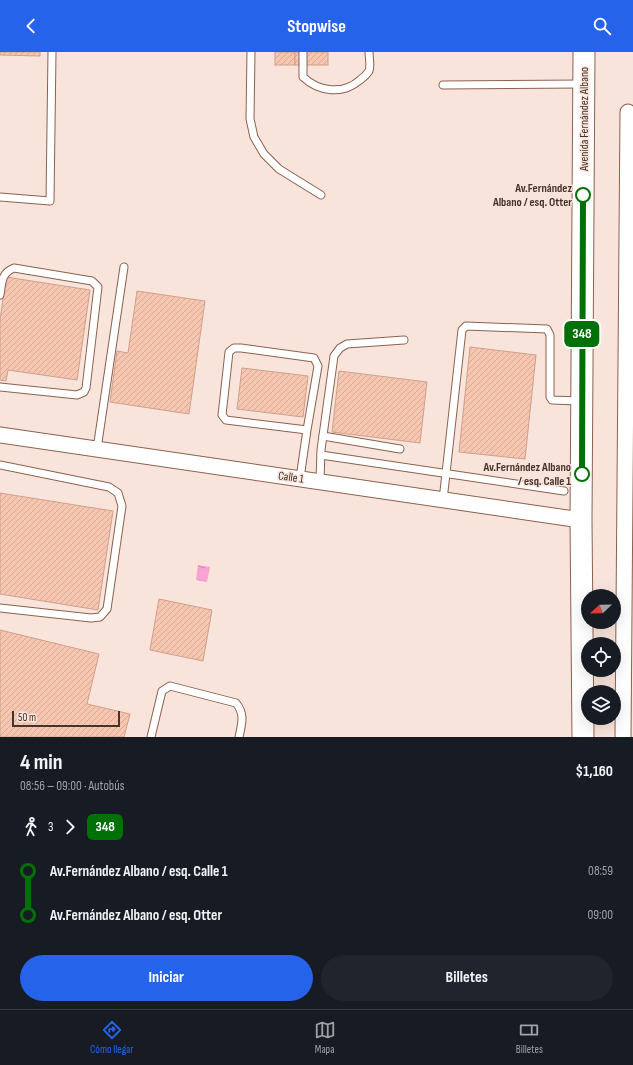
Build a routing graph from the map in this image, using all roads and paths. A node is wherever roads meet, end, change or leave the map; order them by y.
1 (52, 52) edge
2 (251, 52) edge
3 (303, 52) edge
4 (369, 52) edge
5 (584, 52) edge
6 (584, 84) junction
7 (443, 85) dead end
8 (628, 112) dead end
9 (630, 155) edge
10 (321, 195) dead end
11 (0, 197) edge
12 (630, 241) edge
13 (124, 267) dead end
14 (0, 295) edge
15 (630, 333) edge
16 (404, 340) dead end
17 (0, 387) edge
18 (582, 401) junction
19 (307, 430) junction
20 (629, 432) edge
21 (0, 435) edge
22 (323, 436) junction
23 (97, 449) junction
24 (400, 449) dead end
25 (321, 455) junction
26 (0, 465) edge
27 (445, 474) junction
28 (300, 478) junction
29 (320, 481) junction
30 (564, 491) dead end
31 (443, 500) junction
32 (629, 514) edge
33 (581, 520) junction
34 (628, 599) edge
35 (0, 608) edge
36 (628, 686) edge
37 (151, 737) edge
38 (239, 737) edge
39 (583, 737) edge
40 (623, 737) edge

1 - 11 lane
2 - 10 lane
3 - 4 lane
5 - 6 street, Avenida Fernández Albano
6 - 7 lane
6 - 18 street, Avenida Fernández Albano
8 - 9 street
9 - 12 street
12 - 15 street
13 - 23 lane
14 - 17 lane
15 - 20 street
16 - 22 lane
18 - 27 lane
18 - 33 street, Avenida Fernández Albano
19 - 19 lane
19 - 28 lane
20 - 32 street
21 - 23 street, Calle 1
22 - 24 lane
22 - 25 lane
23 - 28 street, Calle 1
25 - 27 lane
25 - 29 lane
26 - 35 lane
27 - 30 lane
27 - 31 lane
28 - 29 street, Calle 1
29 - 31 street, Calle 1
31 - 33 street, Calle 1
32 - 34 street
33 - 39 street, Avenida Fernández Albano
34 - 36 street
36 - 40 street
37 - 38 lane

